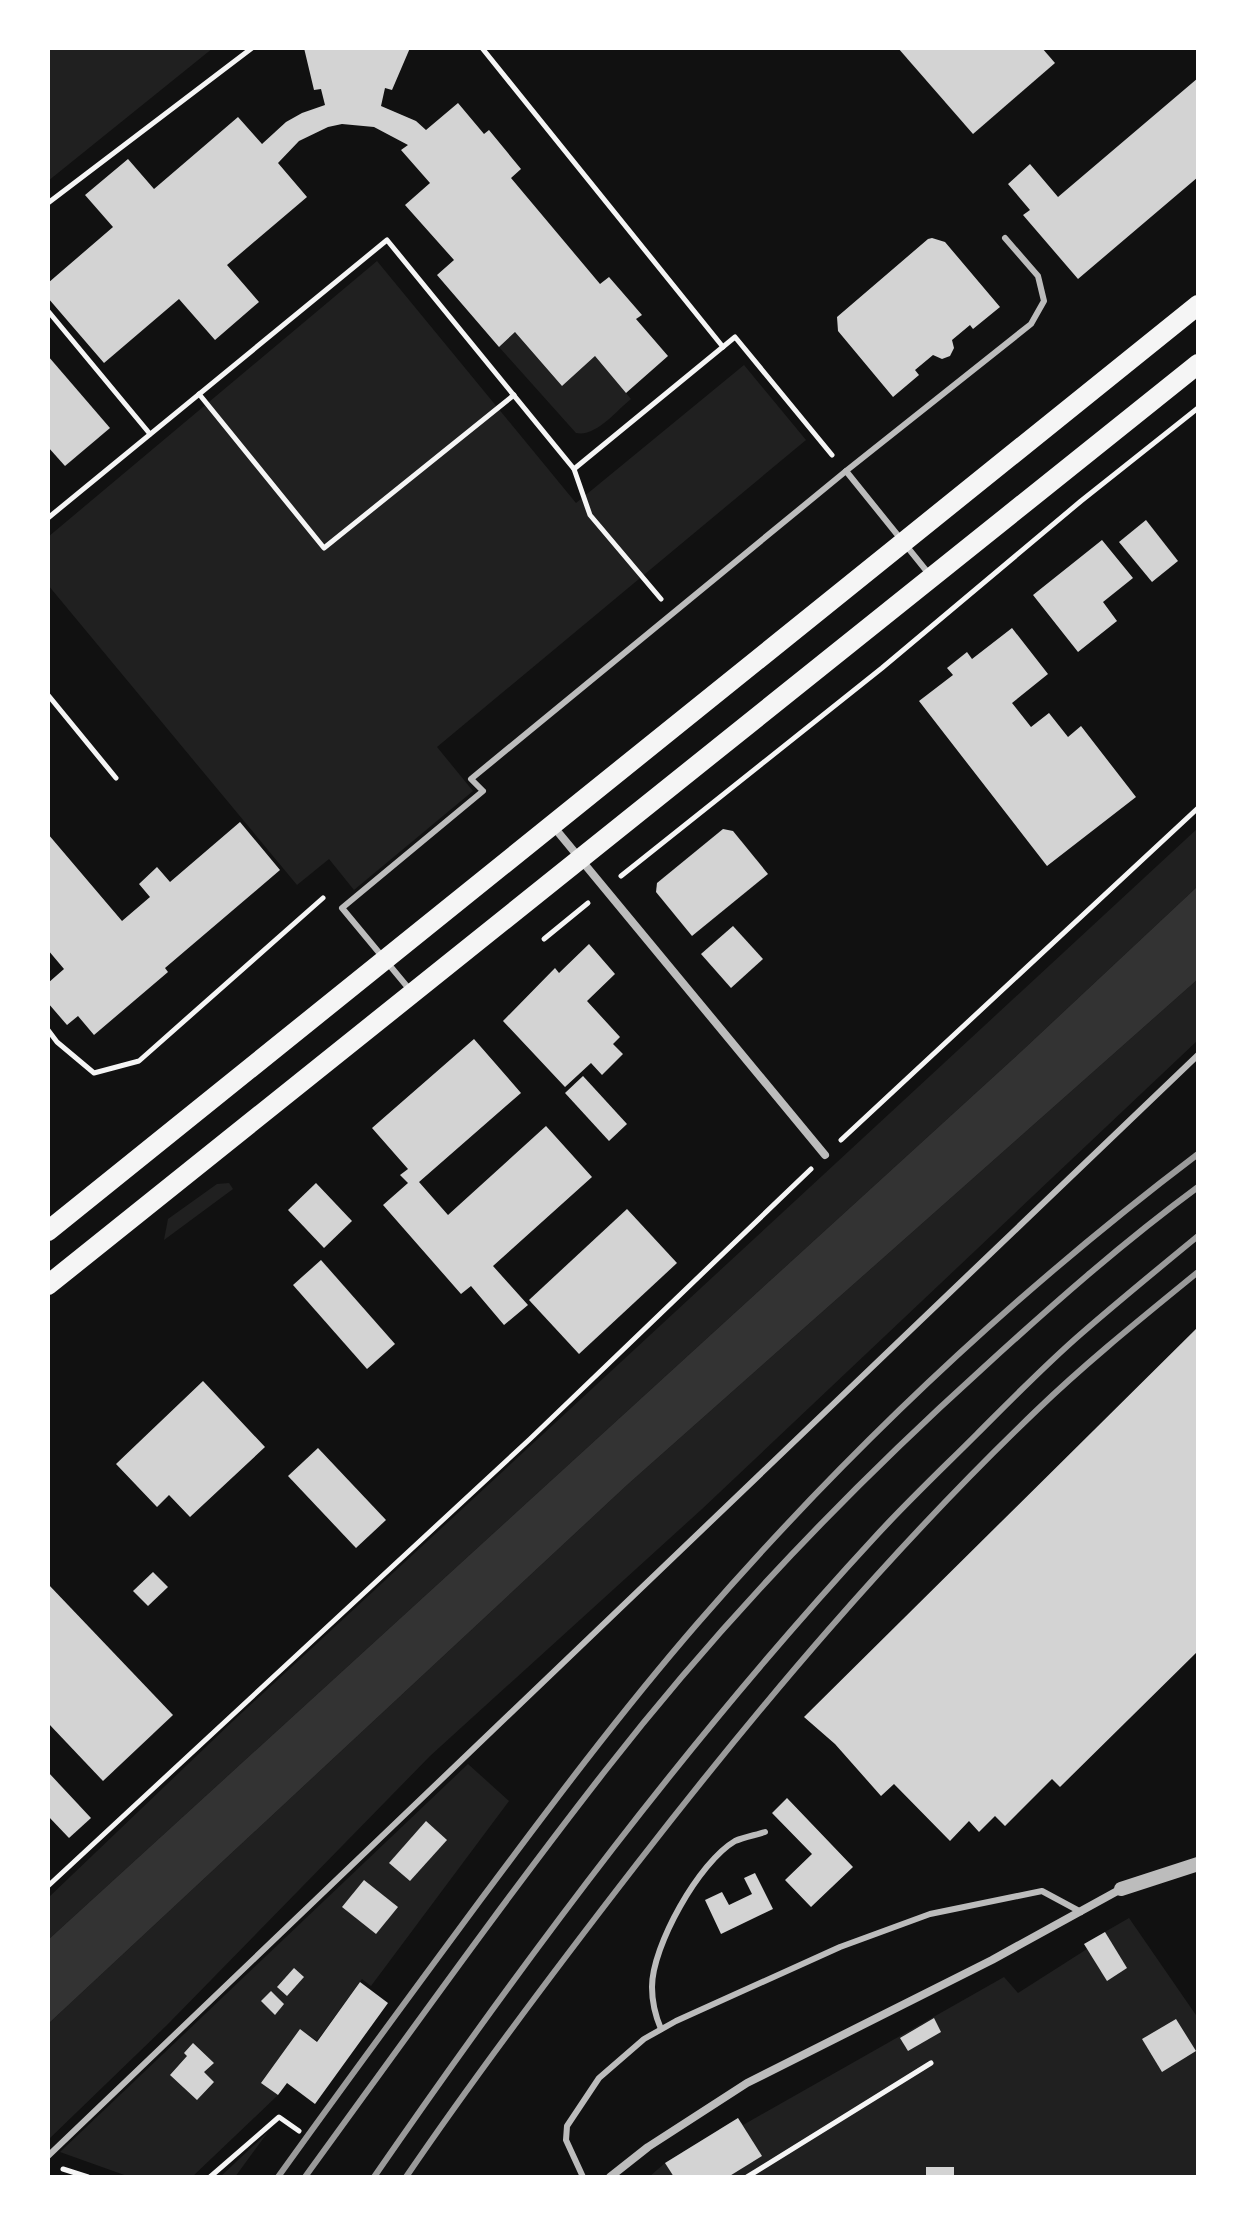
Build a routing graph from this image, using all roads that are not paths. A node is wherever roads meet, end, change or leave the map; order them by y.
1 (1005, 238) dead end
2 (1198, 305) edge
3 (1198, 364) edge
4 (846, 471) junction
5 (903, 542) junction
6 (931, 577) junction
7 (552, 825) junction
8 (579, 858) junction
9 (386, 959) junction
10 (412, 993) junction
11 (1198, 1055) edge
12 (825, 1155) road end
13 (48, 1231) edge
14 (48, 1285) edge
15 (765, 1832) dead end
16 (1198, 1864) edge
17 (1121, 1889) joint
18 (1081, 1912) junction
19 (661, 2029) junction
20 (48, 2156) edge
21 (583, 2177) edge
22 (610, 2177) edge

1 - 4 lane
2 - 5 main road
3 - 6 main road
4 - 5 lane
4 - 9 lane
5 - 6 lane
5 - 7 main road
6 - 8 main road
7 - 8 street
7 - 9 main road
8 - 10 main road
8 - 12 street
9 - 10 lane
9 - 13 main road
10 - 14 main road
11 - 20 lane
15 - 19 lane
16 - 17 street
17 - 18 street
18 - 19 lane
18 - 22 street
19 - 21 lane

